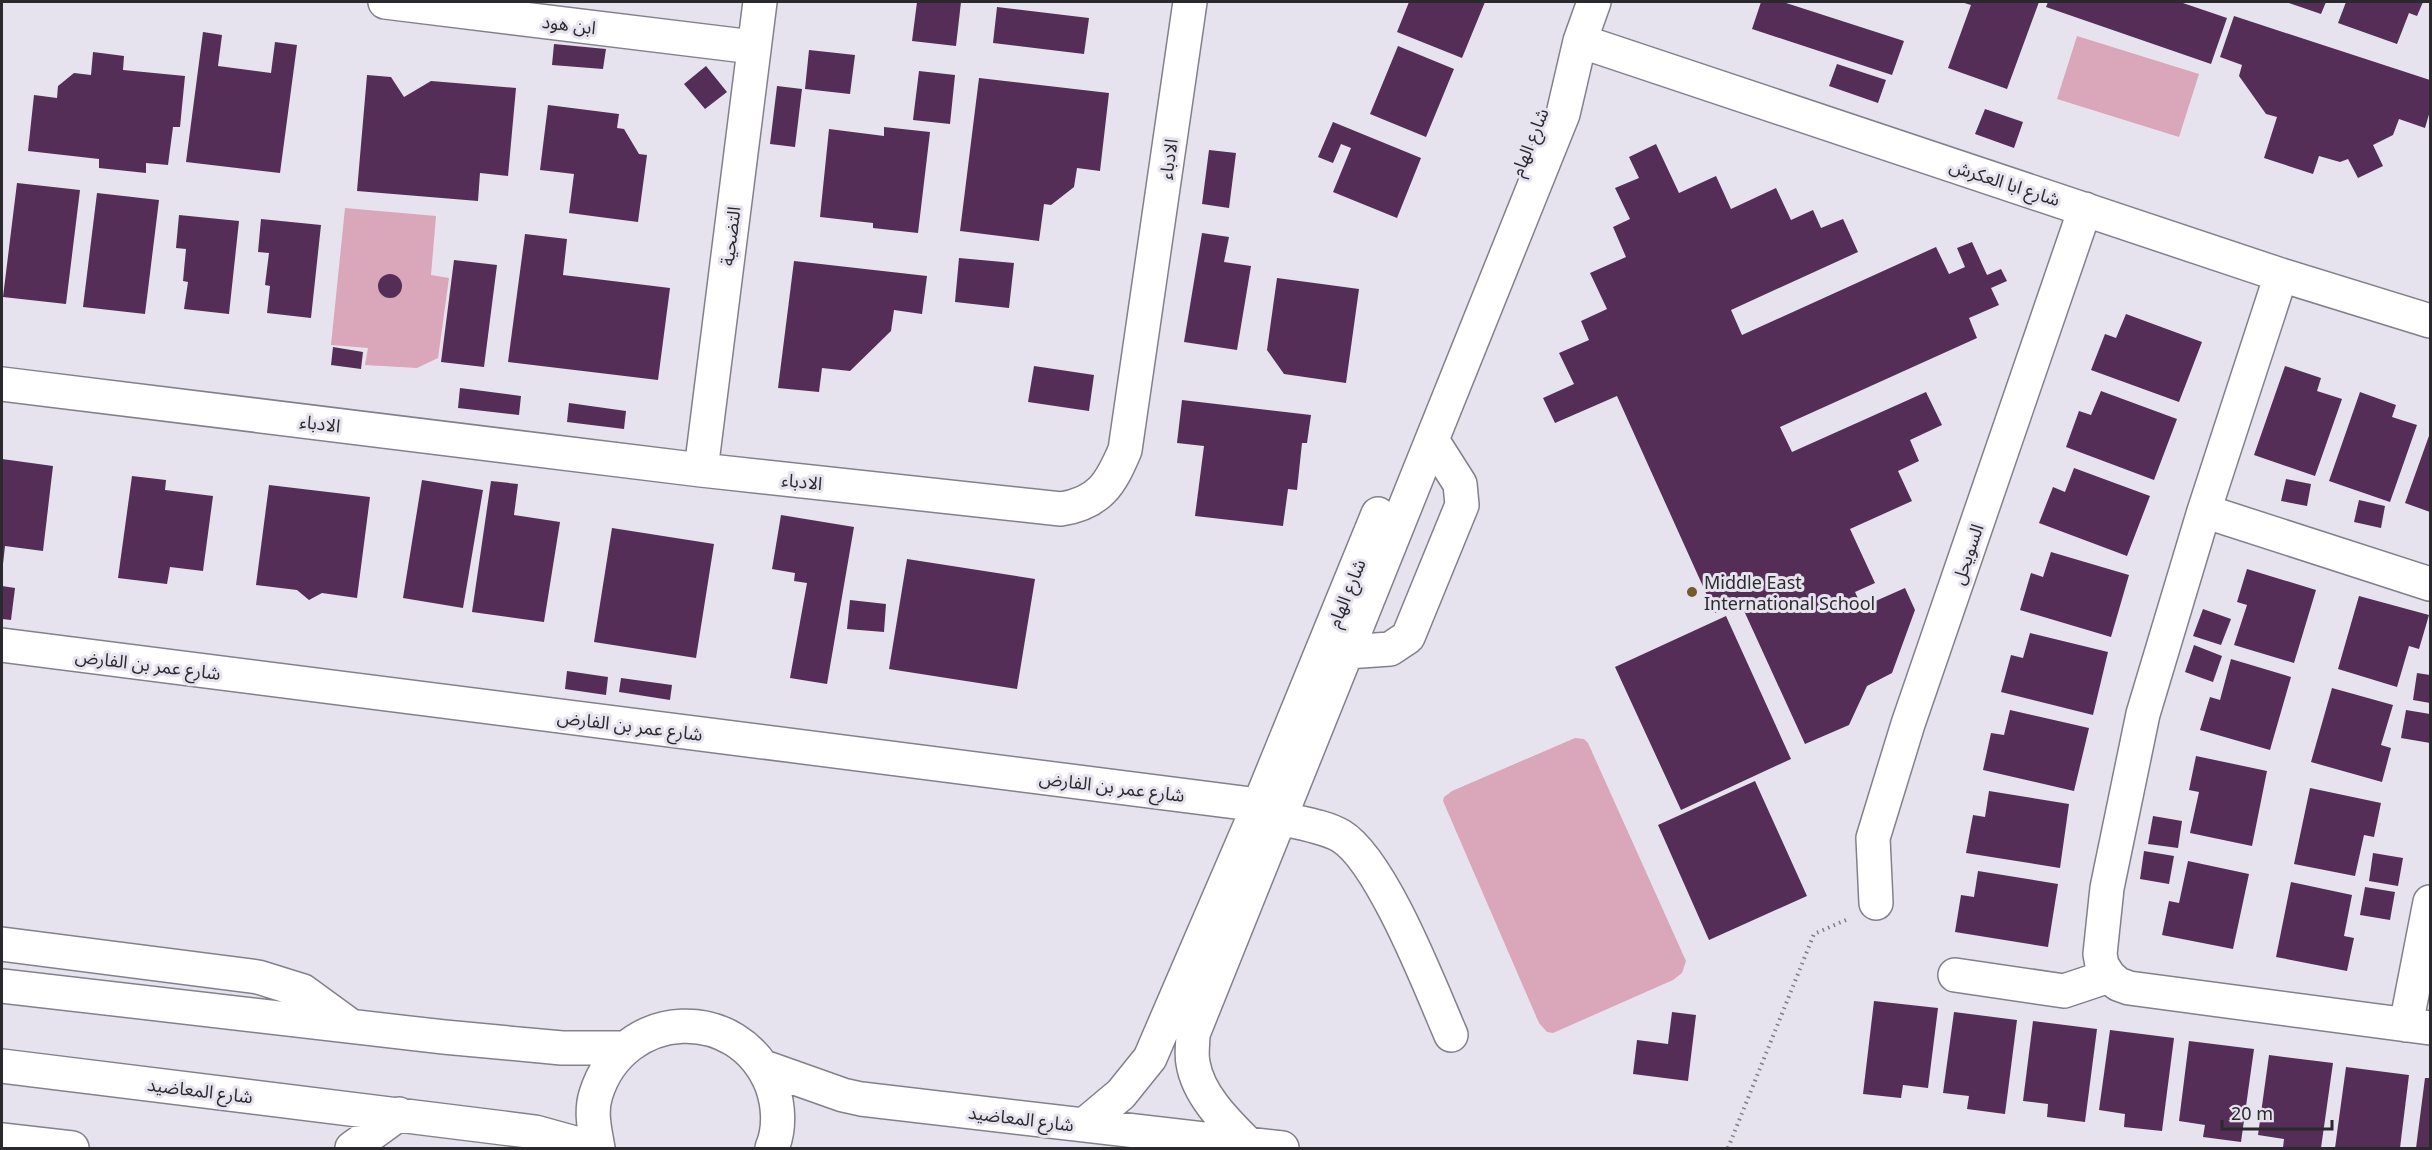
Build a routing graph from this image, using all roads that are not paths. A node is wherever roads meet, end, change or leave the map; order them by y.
1 (386, 2) edge
2 (760, 2) edge
3 (1191, 2) edge
4 (1594, 2) edge
5 (1580, 41) junction
6 (753, 47) junction
7 (2085, 209) junction
8 (2281, 275) junction
9 (2430, 321) edge
10 (2, 384) edge
11 (1432, 440) junction
12 (702, 470) junction
13 (2204, 511) junction
14 (2430, 584) edge
15 (2, 645) edge
16 (1347, 652) junction
17 (1270, 811) junction
18 (2430, 902) edge
19 (1876, 903) road end
20 (2, 944) edge
21 (1955, 975) dead end
22 (2109, 976) junction
23 (2, 986) edge
24 (2418, 1026) edge
25 (352, 1027) junction
26 (1451, 1035) dead end
27 (624, 1048) junction
28 (2, 1066) edge
29 (765, 1068) junction
30 (399, 1114) junction
31 (1084, 1125) junction
32 (2, 1140) edge
33 (1248, 1144) junction
34 (72, 1149) edge
35 (352, 1149) edge
36 (593, 1149) edge
37 (598, 1149) edge
38 (772, 1149) edge
39 (1282, 1149) edge

1 - 6 street, ابن هود
2 - 6 street, التضحية
3 - 12 street, الادباء
4 - 5 street, شارع الهام
5 - 7 street, شارع ابا العكرش
5 - 11 street, شارع الهام
5 - 17 street, شارع الهام
6 - 12 street, التضحية
7 - 8 street, شارع ابا العكرش
7 - 19 street, السويحل
8 - 9 street, شارع ابا العكرش
8 - 13 street
10 - 12 street, الادباء
11 - 16 street, شارع الهام
11 - 16 street
13 - 14 street
13 - 22 street
15 - 17 street, شارع عمر بن الفارض
16 - 17 street, شارع الهام
17 - 26 street, شارع عمر بن الفارض
17 - 31 street, شارع الهام
17 - 33 street, شارع الهام
18 - 24 street
20 - 25 street
21 - 22 street
22 - 24 street
23 - 25 street
25 - 27 street
27 - 29 street
27 - 37 street
28 - 30 street, شارع المعاضيد
29 - 31 street, شارع المعاضيد
29 - 38 street
30 - 35 street
30 - 36 street, شارع المعاضيد
31 - 33 street, شارع المعاضيد
32 - 34 street
33 - 39 street, شارع المعاضيد

